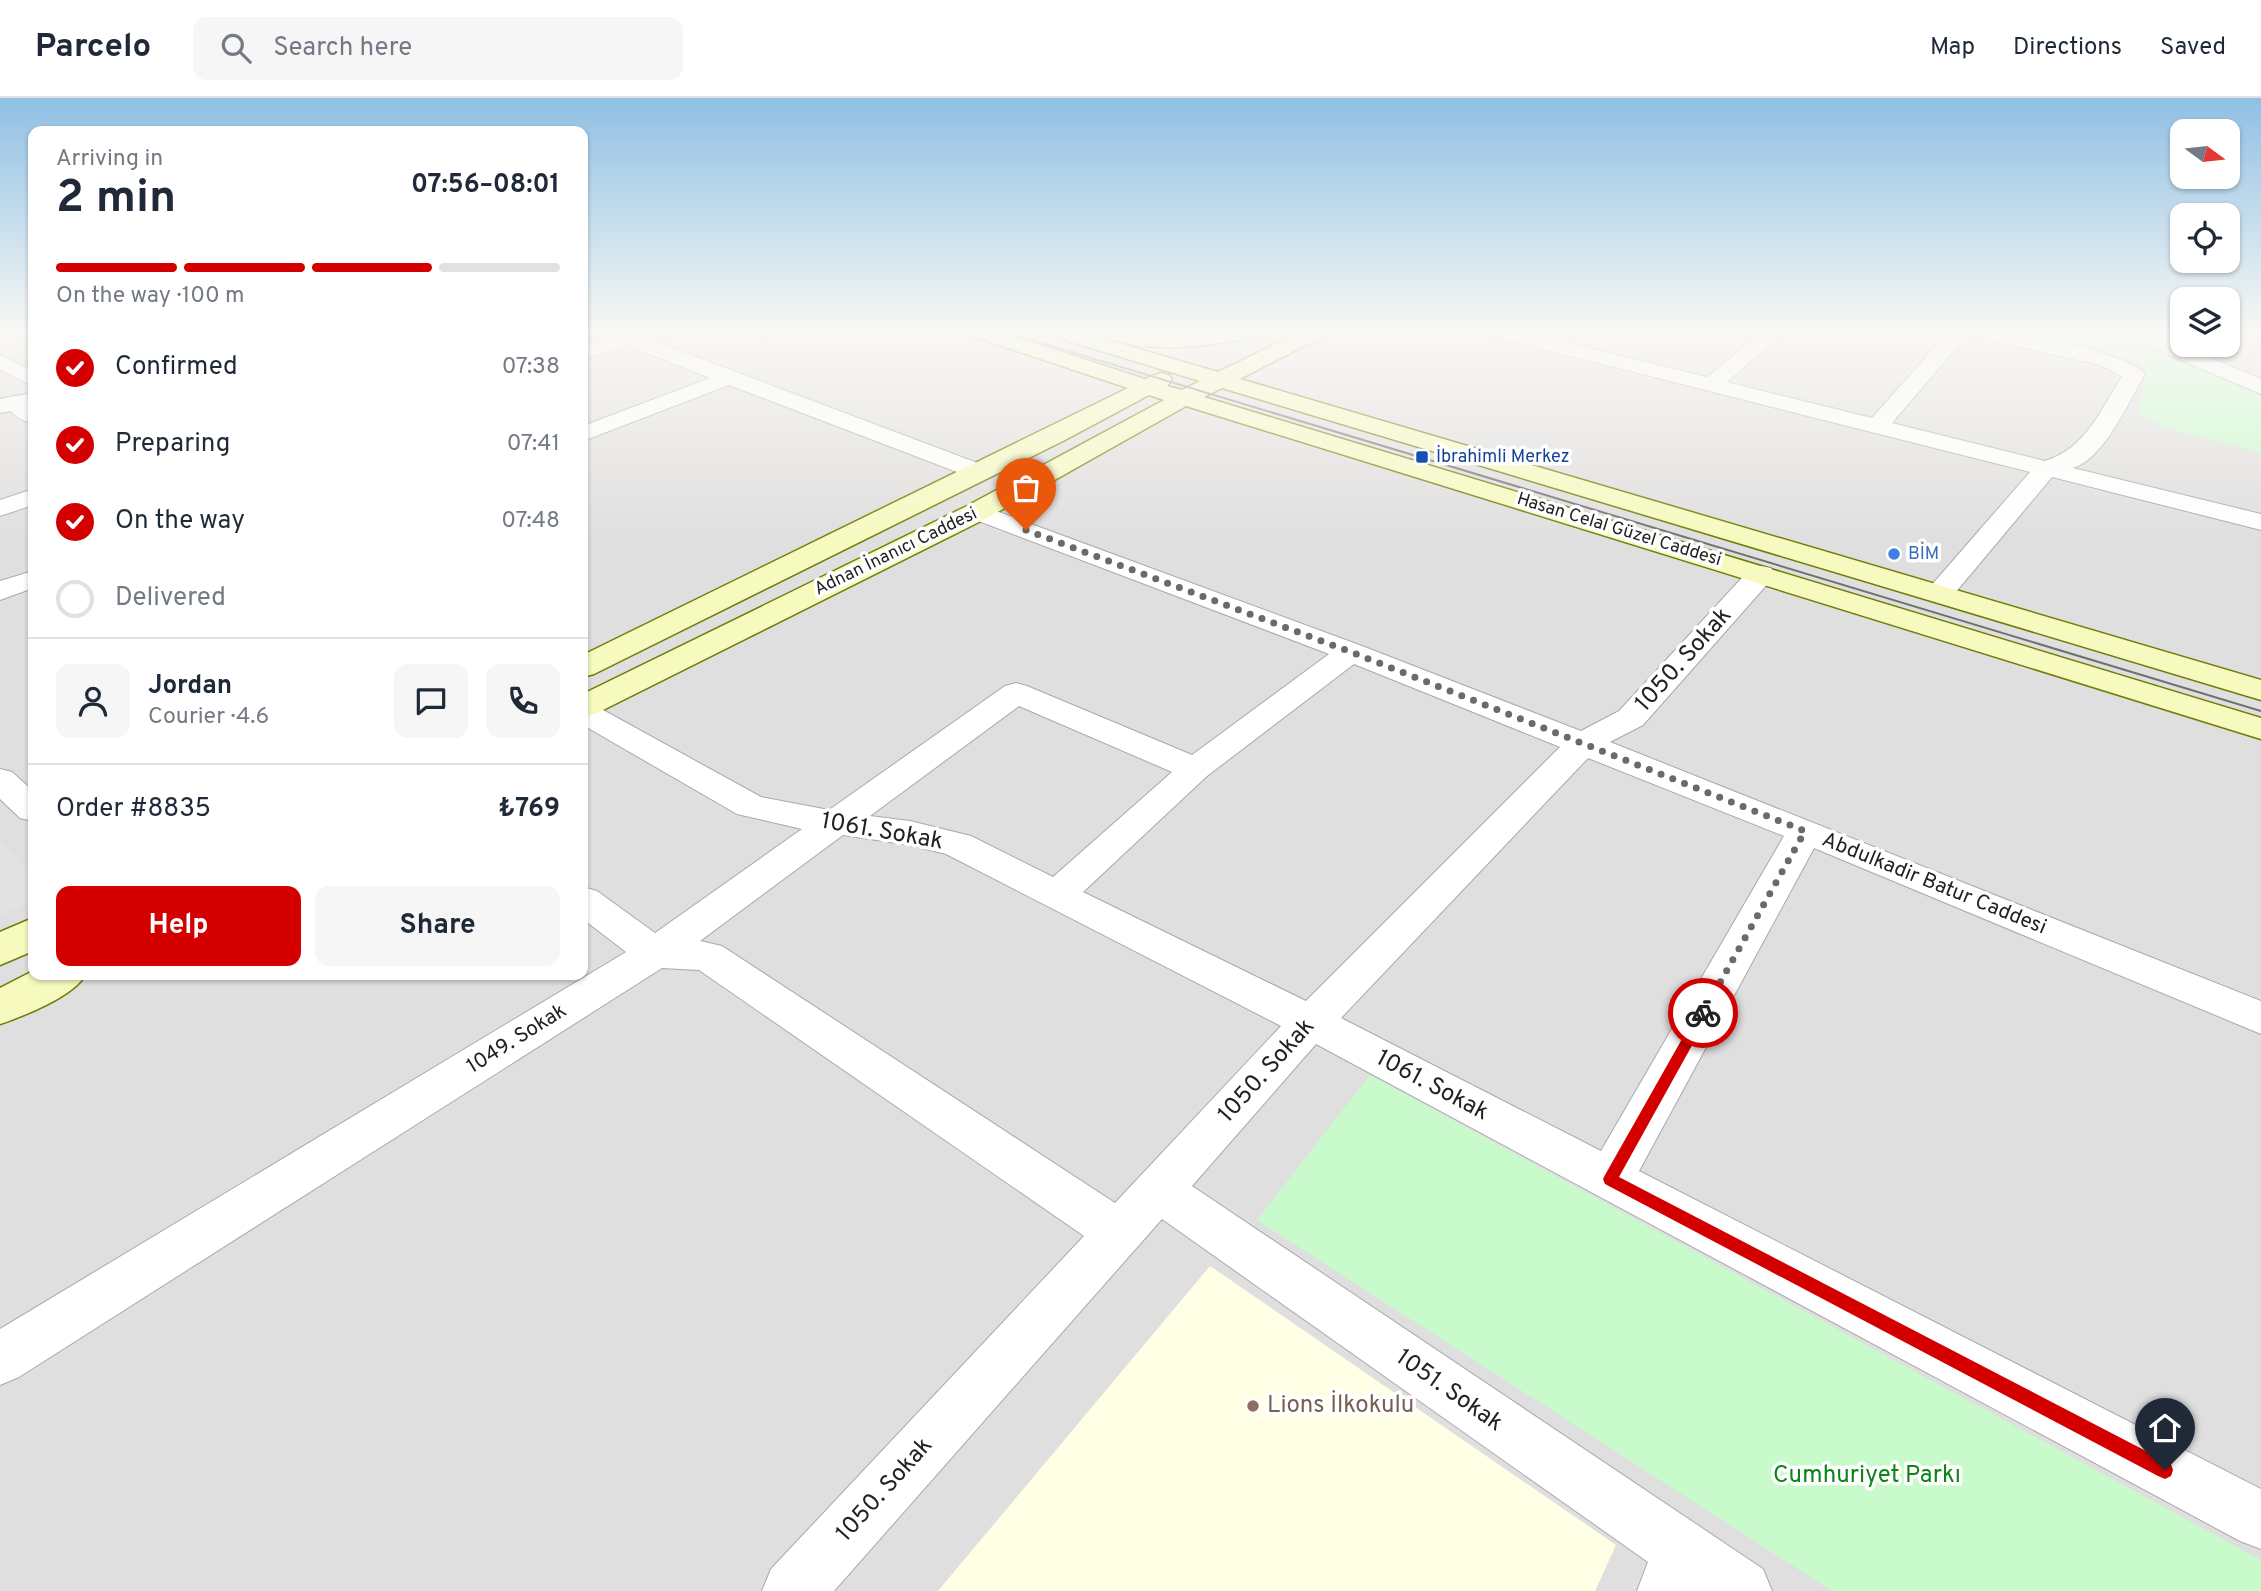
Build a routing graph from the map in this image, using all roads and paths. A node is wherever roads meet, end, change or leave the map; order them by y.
1 (669, 401) edge
2 (789, 401) edge
3 (1087, 401) edge
4 (1120, 401) edge
5 (1179, 401) edge
6 (1193, 401) edge
7 (1292, 401) edge
8 (1322, 401) edge
9 (1776, 401) edge
10 (1900, 401) edge
11 (2118, 401) edge
12 (1357, 421) junction
13 (1877, 427) junction
14 (588, 431) edge
15 (1306, 433) junction
16 (1054, 436) junction
17 (1093, 449) junction
18 (2047, 468) junction
19 (979, 472) junction
20 (28, 499) edge
21 (0, 508) edge
22 (977, 512) junction
23 (2261, 522) edge
24 (0, 560) edge
25 (28, 568) edge
26 (1761, 574) junction
27 (28, 581) edge
28 (0, 591) edge
29 (1940, 593) junction
30 (1351, 652) junction
31 (588, 665) edge
32 (2261, 690) edge
33 (588, 707) edge
34 (588, 713) edge
35 (2261, 729) edge
36 (1583, 743) junction
37 (1195, 769) junction
38 (0, 780) edge
39 (28, 805) edge
40 (836, 823) junction
41 (1805, 831) junction
42 (1057, 894) junction
43 (588, 904) edge
44 (28, 936) edge
45 (0, 950) edge
46 (656, 953) junction
47 (54, 980) edge
48 (0, 1007) edge
49 (2261, 1018) edge
50 (1311, 1022) junction
51 (1610, 1179) junction
52 (1158, 1190) junction
53 (1119, 1233) junction
54 (0, 1359) edge
55 (2261, 1520) edge
56 (1675, 1572) edge
57 (793, 1591) edge
58 (1741, 1591) edge

1 - 14 street
2 - 19 street
3 - 16 main road
4 - 16 main road, Adnan İnanıcı Caddesi
5 - 17 main road, Adnan İnanıcı Caddesi
6 - 15 main road, Hasan Celal Güzel Caddesi
7 - 12 main road, Hasan Celal Güzel Caddesi
8 - 12 main road
9 - 13 street
10 - 13 street
11 - 18 street
12 - 29 main road, Hasan Celal Güzel Caddesi
13 - 18 street
15 - 17 main road
15 - 26 main road, Hasan Celal Güzel Caddesi
16 - 19 main road, Adnan İnanıcı Caddesi
17 - 22 main road, Adnan İnanıcı Caddesi
18 - 23 street
18 - 29 street
19 - 31 main road, Adnan İnanıcı Caddesi
20 - 21 street
22 - 30 street, Abdulkadir Batur Caddesi
22 - 33 main road, Adnan İnanıcı Caddesi
24 - 25 street
26 - 35 main road, Hasan Celal Güzel Caddesi
26 - 36 street, 1050. Sokak
27 - 28 street
29 - 32 main road, Hasan Celal Güzel Caddesi
30 - 36 street, Abdulkadir Batur Caddesi
30 - 37 street
34 - 40 street, 1061. Sokak
36 - 41 street, Abdulkadir Batur Caddesi
36 - 50 street, 1050. Sokak
37 - 40 street, 1049. Sokak
37 - 42 street
38 - 39 street
40 - 42 street, 1061. Sokak
40 - 46 street, 1049. Sokak
41 - 49 street, Abdulkadir Batur Caddesi
41 - 51 street
42 - 50 street, 1061. Sokak
43 - 46 street
44 - 45 main road
46 - 53 street
46 - 54 street, 1049. Sokak
47 - 48 main road
50 - 51 street, 1061. Sokak
50 - 52 street, 1050. Sokak
51 - 55 street, 1061. Sokak
52 - 53 street, 1050. Sokak
52 - 56 street, 1051. Sokak
53 - 57 street, 1050. Sokak
56 - 58 street, 1051. Sokak

